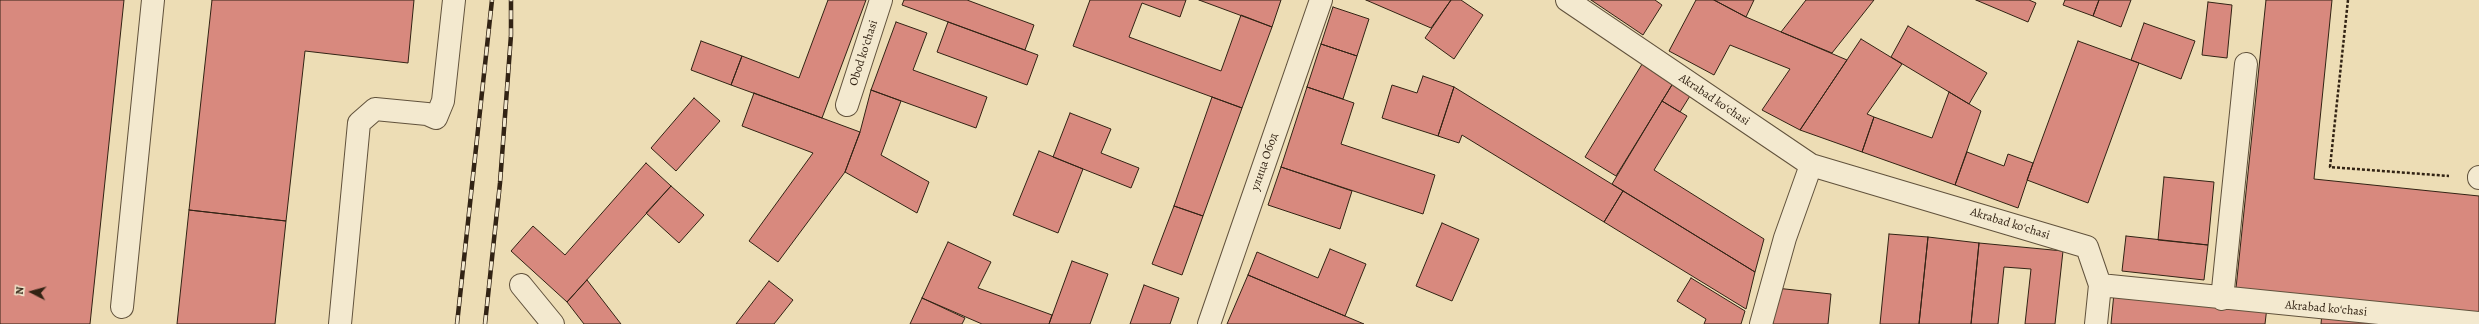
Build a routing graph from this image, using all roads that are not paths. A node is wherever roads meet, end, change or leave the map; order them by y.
1 (153, 0) edge
2 (454, 0) edge
3 (881, 0) edge
4 (1321, 0) edge
5 (1566, 0) edge
6 (2246, 64) dead end
7 (847, 105) dead end
8 (1811, 165) junction
9 (521, 284) dead end
10 (2100, 285) junction
11 (2222, 299) junction
12 (122, 307) dead end
13 (2307, 315) edge
14 (2479, 323) edge
15 (340, 324) edge
16 (553, 324) edge
17 (1208, 324) edge
18 (1761, 324) edge
19 (2096, 324) edge

1 - 12 street
2 - 15 street
3 - 7 street, Obod koʻchasi
4 - 17 street, улица Обод
5 - 8 street, Akrabad koʻchasi
6 - 11 street
8 - 10 street, Akrabad koʻchasi
8 - 18 street
9 - 16 street
10 - 11 street, Akrabad koʻchasi
10 - 19 street
11 - 13 street, Akrabad koʻchasi
13 - 14 street, Akrabad koʻchasi

